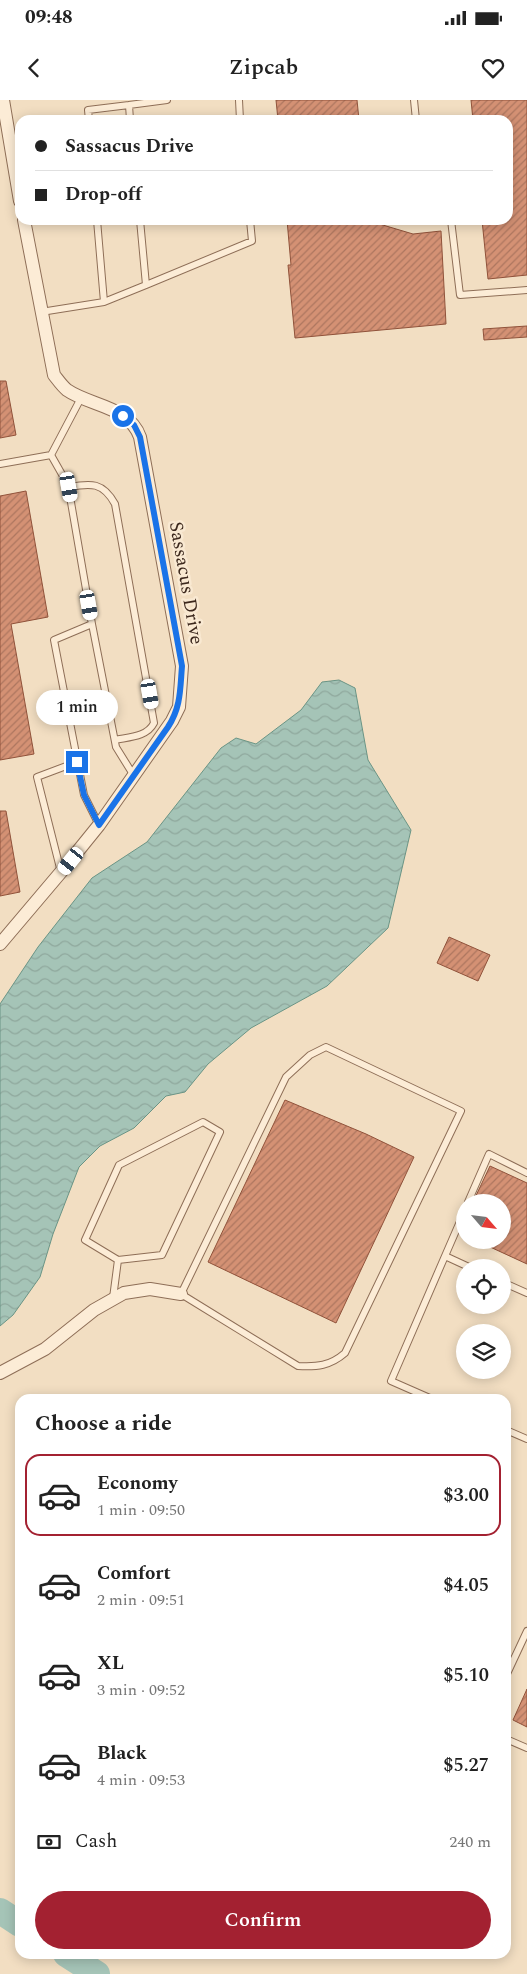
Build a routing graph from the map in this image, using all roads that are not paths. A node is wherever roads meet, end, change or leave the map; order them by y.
1 (3, 100) edge
2 (162, 100) edge
3 (167, 100) edge
4 (238, 100) edge
5 (414, 100) edge
6 (129, 105) junction
7 (88, 115) edge
8 (130, 115) edge
9 (240, 115) edge
10 (416, 115) edge
11 (4, 131) edge
12 (15, 179) edge
13 (25, 225) edge
14 (97, 225) edge
15 (140, 225) edge
16 (250, 225) edge
17 (452, 225) edge
18 (146, 285) junction
19 (527, 290) edge
20 (104, 302) junction
21 (41, 312) junction
22 (81, 398) junction
23 (51, 455) junction
24 (0, 464) edge
25 (69, 487) junction
26 (92, 624) junction
27 (115, 740) junction
28 (77, 762) junction
29 (134, 776) junction
30 (99, 825) junction
31 (61, 872) junction
32 (2, 942) edge
33 (527, 1173) edge
34 (472, 1194) edge
35 (456, 1231) edge
36 (445, 1256) junction
37 (118, 1260) junction
38 (456, 1261) edge
39 (511, 1286) edge
40 (527, 1293) edge
41 (181, 1294) junction
42 (113, 1299) junction
43 (0, 1373) edge
44 (420, 1394) edge
45 (511, 1432) edge
46 (527, 1439) edge
47 (527, 1631) edge
48 (511, 1665) edge
49 (511, 1741) edge
50 (527, 1748) edge

1 - 11 street
2 - 3 lane
2 - 6 lane
4 - 9 lane
5 - 10 lane
6 - 7 lane
6 - 8 lane
11 - 12 street
13 - 21 street, Sassacus Drive
14 - 20 lane
15 - 18 lane
16 - 18 lane
17 - 19 lane
18 - 20 lane
20 - 21 lane
21 - 22 street, Sassacus Drive
22 - 23 lane
22 - 29 street, Sassacus Drive
23 - 24 lane
23 - 25 lane
25 - 26 lane
25 - 27 lane
26 - 27 lane
26 - 28 lane
27 - 29 lane
28 - 30 lane
28 - 31 lane
29 - 30 street, Sassacus Drive
30 - 31 street, Sassacus Drive
31 - 32 street, Sassacus Drive
33 - 34 lane
35 - 36 lane
36 - 38 lane
36 - 44 lane
37 - 37 lane
37 - 42 lane
39 - 40 lane
41 - 41 lane
41 - 42 street
42 - 43 street
45 - 46 lane
47 - 48 lane
49 - 50 lane

